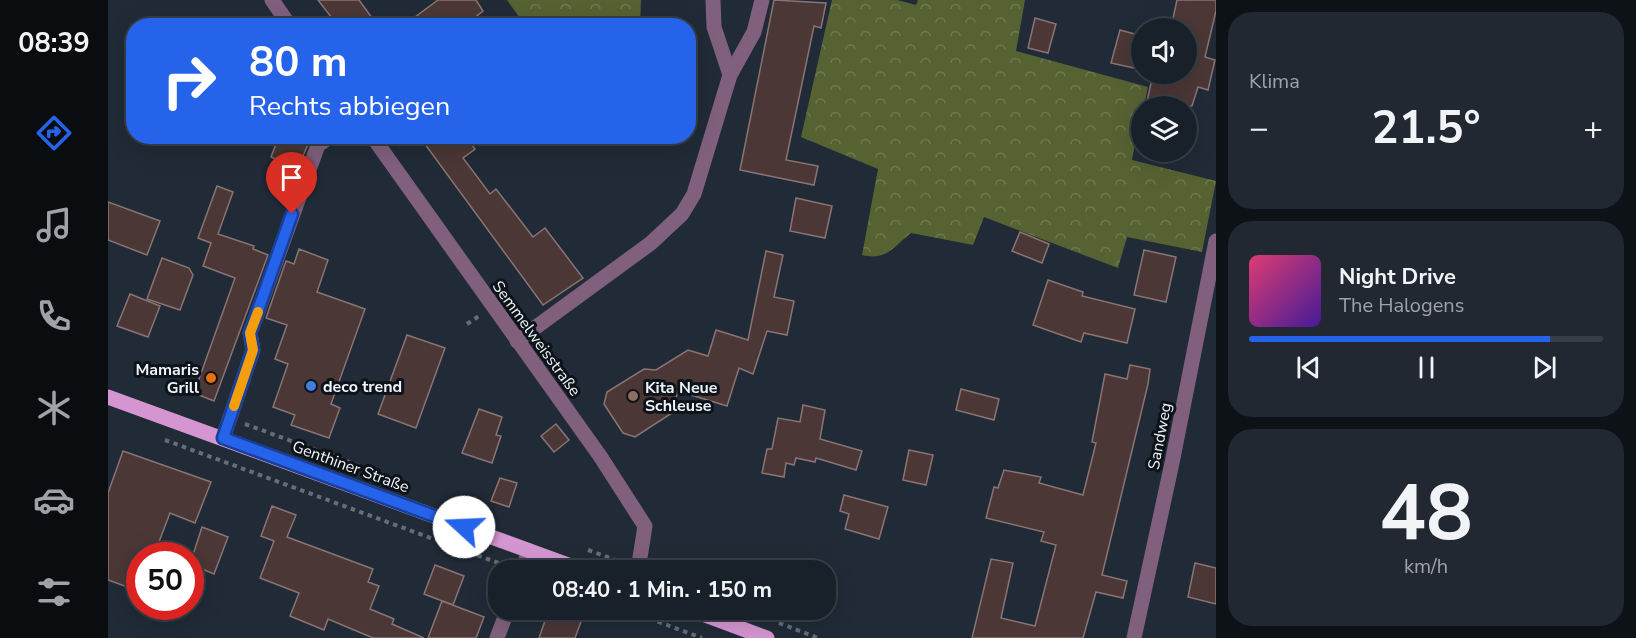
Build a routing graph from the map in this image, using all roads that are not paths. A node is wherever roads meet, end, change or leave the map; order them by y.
1 (272, 0) edge
2 (713, 0) edge
3 (762, 0) edge
4 (284, 18) edge
5 (730, 75) junction
6 (319, 144) edge
7 (378, 144) edge
8 (1216, 241) edge
9 (517, 341) junction
10 (108, 397) edge
11 (223, 438) junction
12 (529, 551) junction
13 (522, 560) edge
14 (554, 560) edge
15 (640, 560) edge
16 (504, 620) edge
17 (718, 620) edge
18 (497, 638) edge
19 (767, 638) edge
20 (1134, 638) edge

1 - 4 street
2 - 5 street
3 - 5 street
5 - 9 street
6 - 11 street
7 - 9 street, Semmelweisstraße
8 - 20 street, Sandweg
9 - 15 street, Semmelweisstraße
10 - 11 main road, Genthiner Straße
11 - 12 main road, Genthiner Straße
12 - 13 street
12 - 14 main road, Genthiner Straße
16 - 18 street
17 - 19 main road

